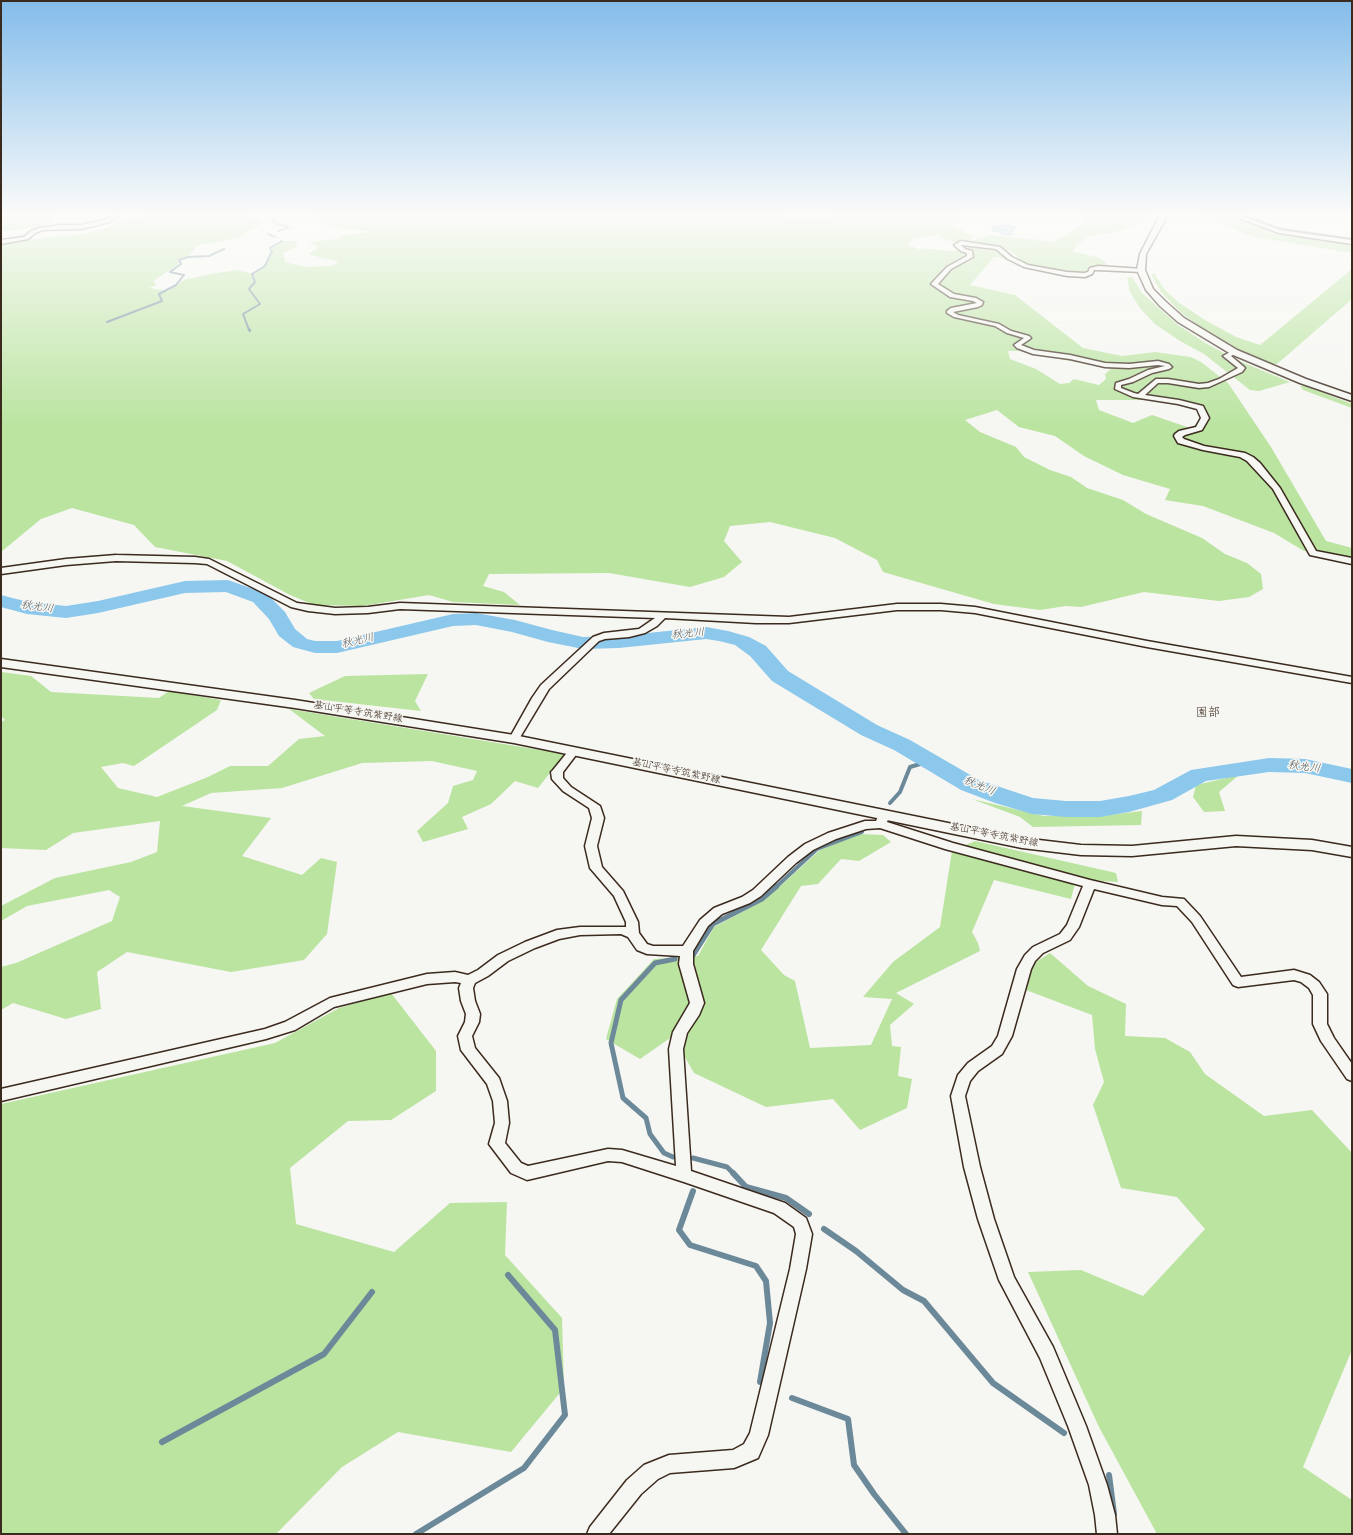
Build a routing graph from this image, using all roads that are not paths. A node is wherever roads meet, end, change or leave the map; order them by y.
1 (935, 285) edge
2 (1148, 285) edge
3 (1234, 352) junction
4 (1140, 396) junction
5 (1352, 398) edge
6 (1352, 561) edge
7 (1, 571) edge
8 (663, 615) junction
9 (1, 663) edge
10 (1352, 680) edge
11 (514, 739) junction
12 (574, 751) junction
13 (883, 819) junction
14 (1352, 852) edge
15 (1090, 884) junction
16 (633, 934) junction
17 (687, 951) junction
18 (469, 980) junction
19 (1352, 1076) edge
20 (1, 1095) edge
21 (684, 1175) junction
22 (597, 1534) edge
23 (1108, 1534) edge

1 - 4 street
2 - 3 street
3 - 4 street
3 - 5 street
4 - 6 street
7 - 8 street
8 - 10 street
8 - 11 street
9 - 11 main road, 基山平等寺筑紫野線
11 - 12 main road, 基山平等寺筑紫野線
12 - 13 main road, 基山平等寺筑紫野線
12 - 16 street
13 - 14 main road, 基山平等寺筑紫野線
13 - 15 street
13 - 17 street
15 - 19 street
15 - 23 street
16 - 17 street
16 - 18 street
17 - 21 street
18 - 20 street
18 - 21 street
21 - 22 street

